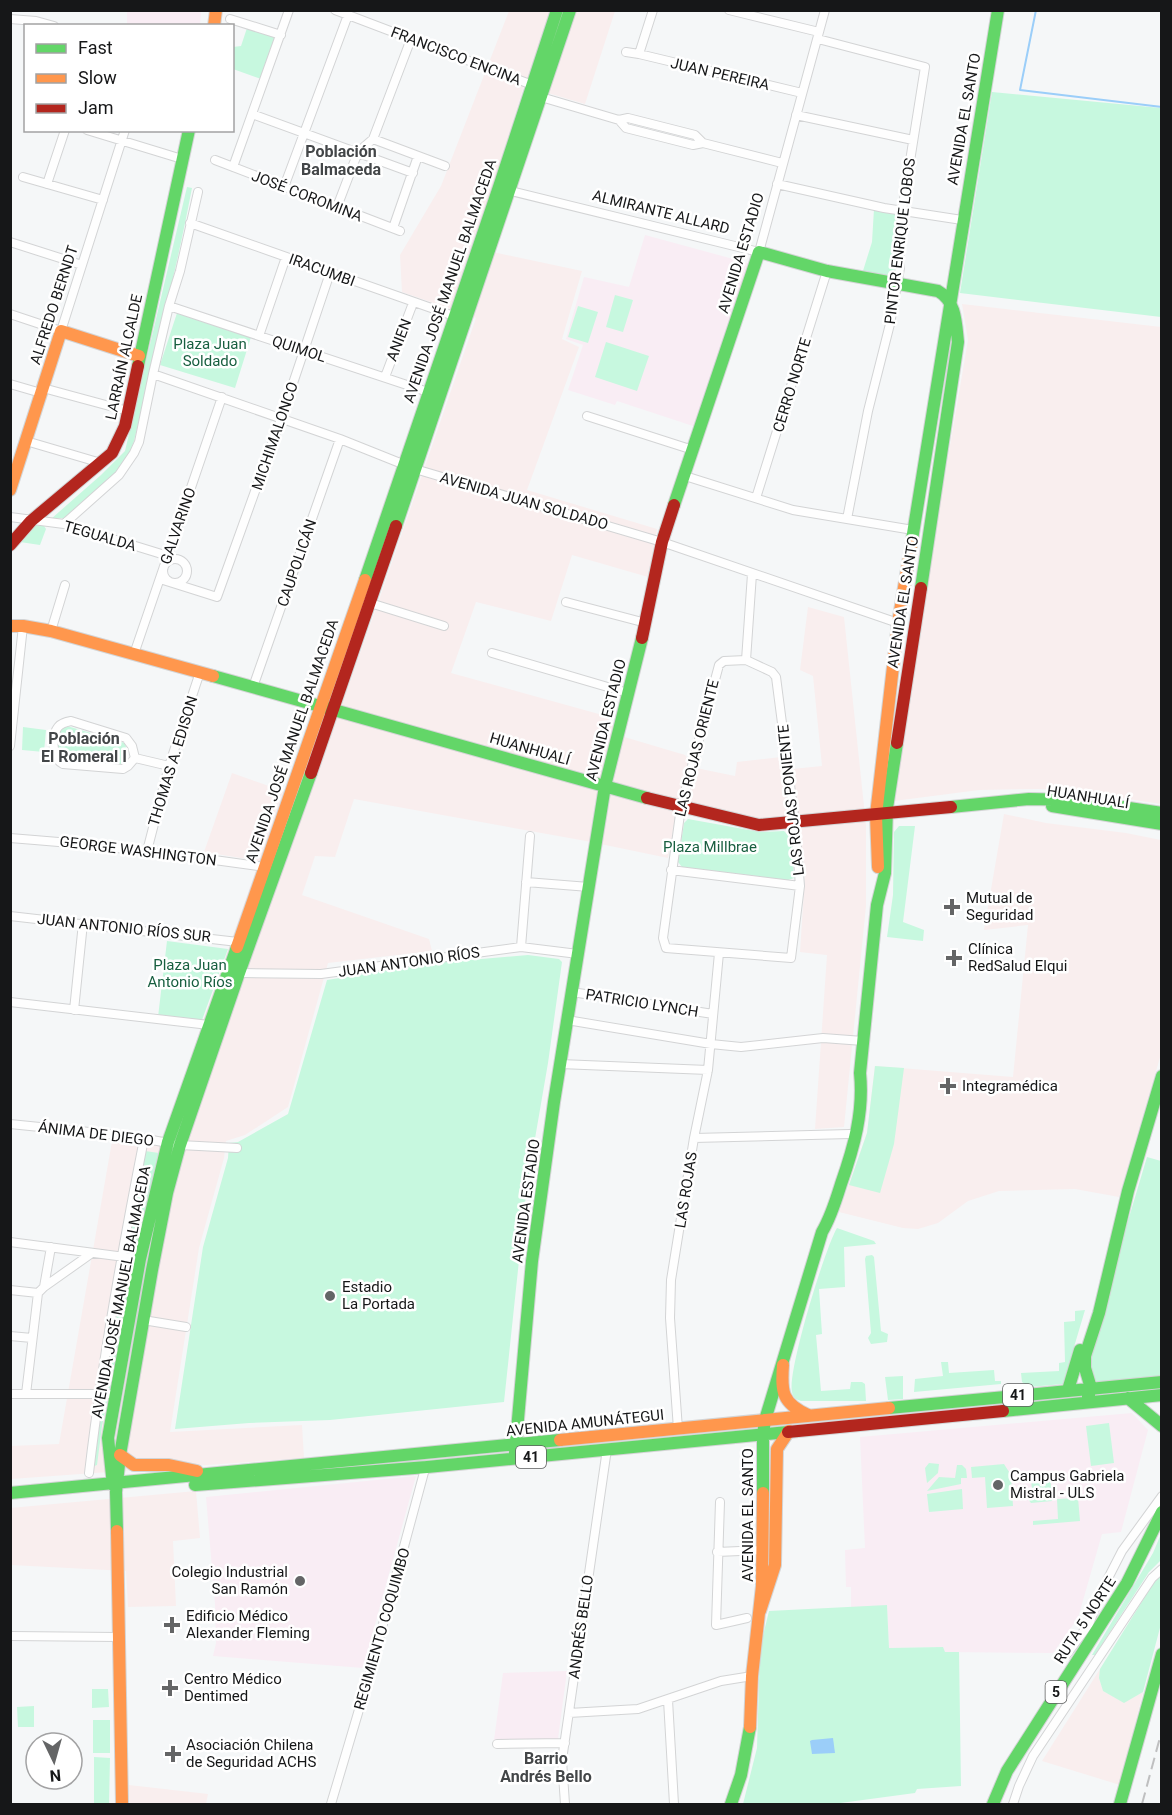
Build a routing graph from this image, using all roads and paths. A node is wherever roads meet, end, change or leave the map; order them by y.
1 (289, 10) edge
2 (335, 10) edge
3 (570, 10) edge
4 (653, 10) edge
5 (729, 10) edge
6 (825, 10) edge
7 (998, 10) edge
8 (553, 12) edge
9 (348, 15) junction
10 (10, 19) edge
11 (230, 19) dead end
12 (47, 24) edge
13 (280, 35) junction
14 (819, 36) junction
15 (411, 39) junction
16 (626, 52) dead end
17 (639, 54) junction
18 (539, 91) junction
19 (802, 93) junction
20 (252, 114) junction
21 (796, 115) junction
22 (64, 132) edge
23 (93, 132) edge
24 (124, 132) edge
25 (189, 132) edge
26 (304, 133) junction
27 (373, 139) junction
28 (913, 140) junction
29 (122, 141) junction
30 (358, 152) junction
31 (418, 156) junction
32 (182, 159) junction
33 (215, 160) dead end
34 (782, 163) junction
35 (445, 166) dead end
36 (233, 167) junction
37 (412, 173) junction
38 (23, 177) dead end
39 (47, 184) junction
40 (777, 184) junction
41 (284, 187) junction
42 (504, 189) junction
43 (198, 192) dead end
44 (103, 200) junction
45 (337, 207) junction
46 (902, 211) junction
47 (962, 220) junction
48 (190, 223) junction
49 (10, 242) edge
50 (759, 252) junction
51 (286, 257) junction
52 (82, 265) junction
53 (827, 271) junction
54 (330, 273) junction
55 (896, 284) junction
56 (413, 303) junction
57 (950, 304) junction
58 (169, 306) junction
59 (10, 314) edge
60 (454, 316) junction
61 (61, 331) junction
62 (259, 336) junction
63 (304, 351) junction
64 (139, 356) junction
65 (153, 374) junction
66 (385, 377) junction
67 (10, 384) edge
68 (42, 390) junction
69 (428, 392) junction
70 (222, 398) junction
71 (128, 411) junction
72 (587, 416) dead end
73 (281, 419) junction
74 (340, 439) junction
75 (20, 448) edge
76 (693, 450) junction
77 (101, 463) junction
78 (409, 466) junction
79 (684, 476) junction
80 (10, 489) edge
81 (756, 498) junction
82 (10, 517) edge
83 (847, 519) junction
84 (31, 521) junction
85 (64, 524) junction
86 (913, 530) junction
87 (662, 543) junction
88 (10, 546) edge
89 (166, 561) junction
90 (752, 574) junction
91 (160, 579) junction
92 (171, 583) junction
93 (65, 585) dead end
94 (357, 599) junction
95 (566, 602) dead end
96 (370, 603) junction
97 (916, 610) junction
98 (646, 623) junction
99 (898, 623) junction
100 (17, 626) edge
101 (444, 626) dead end
102 (51, 631) junction
103 (492, 653) dead end
104 (134, 654) junction
105 (746, 660) junction
106 (200, 672) junction
107 (253, 687) junction
108 (628, 693) junction
109 (328, 708) junction
110 (10, 746) edge
111 (135, 758) junction
112 (169, 766) junction
113 (605, 786) junction
114 (1009, 801) junction
115 (681, 807) junction
116 (1161, 813) edge
117 (882, 814) junction
118 (795, 823) junction
119 (1161, 824) edge
120 (530, 836) dead end
121 (10, 838) edge
122 (147, 851) junction
123 (265, 867) junction
124 (671, 870) junction
125 (526, 882) junction
126 (800, 886) junction
127 (589, 887) junction
128 (10, 916) edge
129 (83, 923) junction
130 (238, 942) junction
131 (521, 948) junction
132 (719, 953) junction
133 (578, 954) junction
134 (239, 973) junction
135 (572, 992) junction
136 (10, 1002) edge
137 (74, 1010) junction
138 (713, 1014) junction
139 (567, 1020) junction
140 (209, 1025) junction
141 (863, 1041) junction
142 (711, 1044) junction
143 (560, 1064) junction
144 (708, 1070) junction
145 (860, 1073) junction
146 (1161, 1076) edge
147 (10, 1124) edge
148 (850, 1134) junction
149 (694, 1138) junction
150 (144, 1139) junction
151 (168, 1142) junction
152 (180, 1145) junction
153 (237, 1148) dead end
154 (822, 1232) junction
155 (10, 1242) edge
156 (51, 1247) junction
157 (92, 1253) junction
158 (121, 1256) junction
159 (140, 1259) junction
160 (1106, 1278) junction
161 (10, 1290) edge
162 (41, 1290) junction
163 (143, 1320) junction
164 (186, 1327) dead end
165 (10, 1336) edge
166 (32, 1338) junction
167 (783, 1365) junction
168 (1161, 1382) edge
169 (1091, 1388) junction
170 (1068, 1390) junction
171 (10, 1394) edge
172 (26, 1394) junction
173 (98, 1394) junction
174 (115, 1394) junction
175 (1161, 1395) edge
176 (1128, 1398) junction
177 (1080, 1403) junction
178 (810, 1416) junction
179 (765, 1420) junction
180 (1161, 1426) edge
181 (678, 1429) junction
182 (789, 1431) junction
183 (763, 1434) junction
184 (515, 1444) junction
185 (607, 1449) junction
186 (114, 1453) junction
187 (423, 1454) junction
188 (514, 1458) junction
189 (427, 1467) junction
190 (214, 1474) junction
191 (87, 1480) junction
192 (116, 1486) junction
193 (10, 1493) edge
194 (1161, 1496) edge
195 (10, 1502) edge
196 (720, 1502) dead end
197 (1161, 1512) edge
198 (763, 1550) junction
199 (717, 1552) junction
200 (1161, 1569) edge
201 (760, 1611) junction
202 (747, 1618) dead end
203 (10, 1636) edge
204 (118, 1637) junction
205 (1079, 1648) junction
206 (1161, 1654) edge
207 (1066, 1655) dead end
208 (752, 1676) junction
209 (668, 1700) junction
210 (569, 1713) junction
211 (565, 1743) junction
212 (497, 1744) dead end
213 (122, 1804) edge
214 (331, 1804) edge
215 (565, 1804) edge
216 (674, 1804) edge
217 (732, 1804) edge
218 (993, 1804) edge
219 (1013, 1804) edge
220 (1120, 1804) edge

1 - 13 street
2 - 9 street, FRANCISCO ENCINA
3 - 18 main road, AVENIDA JOSÉ MANUEL BALMACEDA
4 - 17 street
5 - 14 street
6 - 14 street, AVENIDA ESTADIO
7 - 47 main road, AVENIDA EL SANTO
8 - 18 main road, AVENIDA JOSÉ MANUEL BALMACEDA
9 - 15 street, FRANCISCO ENCINA
9 - 26 street
10 - 12 street
11 - 13 street
13 - 20 street
14 - 19 street, AVENIDA ESTADIO
14 - 28 street, PINTOR ENRIQUE LOBOS
15 - 18 street, FRANCISCO ENCINA
15 - 27 street
16 - 17 street, JUAN PEREIRA
17 - 19 street, JUAN PEREIRA
18 - 34 street, FRANCISCO ENCINA
18 - 42 main road, AVENIDA JOSÉ MANUEL BALMACEDA
19 - 21 street, AVENIDA ESTADIO
20 - 26 street
20 - 36 street
21 - 28 street
21 - 34 street, AVENIDA ESTADIO
22 - 39 street
23 - 29 street
24 - 29 street, ALFREDO BERNDT
25 - 32 main road, LARRAÍN ALCALDE
26 - 30 street
26 - 41 street
27 - 30 street
27 - 31 street
28 - 46 street, PINTOR ENRIQUE LOBOS
29 - 32 street
29 - 44 street, ALFREDO BERNDT
30 - 37 street
30 - 45 street
31 - 35 street
31 - 37 street
32 - 64 main road, LARRAÍN ALCALDE
33 - 36 street, JOSÉ COROMINA
34 - 40 street, AVENIDA ESTADIO
36 - 41 street, JOSÉ COROMINA
37 - 45 street, JOSÉ COROMINA
38 - 39 street
39 - 44 street
40 - 46 street
40 - 50 street, AVENIDA ESTADIO
41 - 45 street, JOSÉ COROMINA
42 - 50 street, ALMIRANTE ALLARD
42 - 60 main road, AVENIDA JOSÉ MANUEL BALMACEDA
42 - 78 main road, AVENIDA JOSÉ MANUEL BALMACEDA
43 - 48 street, LARRAÍN ALCALDE
44 - 52 street, ALFREDO BERNDT
46 - 47 street
46 - 55 street, PINTOR ENRIQUE LOBOS
47 - 57 main road, AVENIDA EL SANTO
48 - 51 street, IRACUMBI
48 - 58 street, LARRAÍN ALCALDE
49 - 52 street
50 - 53 main road, ALMIRANTE ALLARD
50 - 76 main road, AVENIDA ESTADIO
51 - 54 street, IRACUMBI
51 - 62 street
52 - 61 street, ALFREDO BERNDT
53 - 55 main road, ALMIRANTE ALLARD
53 - 81 street, CERRO NORTE
54 - 56 street, IRACUMBI
54 - 63 street, MICHIMALONCO
55 - 57 main road, ALMIRANTE ALLARD
55 - 83 street, PINTOR ENRIQUE LOBOS
56 - 60 street, IRACUMBI
56 - 66 street, ANIEN
57 - 86 main road, AVENIDA EL SANTO
57 - 97 main road, AVENIDA EL SANTO
58 - 62 street, QUIMOL
58 - 65 street, LARRAÍN ALCALDE
59 - 61 street
60 - 69 main road, AVENIDA JOSÉ MANUEL BALMACEDA
61 - 64 main road
61 - 68 main road, ALFREDO BERNDT
62 - 63 street, QUIMOL
63 - 66 street, QUIMOL
63 - 73 street, MICHIMALONCO
64 - 71 main road, LARRAÍN ALCALDE
65 - 70 street, AVENIDA JUAN SOLDADO
65 - 85 street, LARRAÍN ALCALDE
66 - 69 street, QUIMOL
67 - 68 street
68 - 71 street
68 - 75 main road, ALFREDO BERNDT
69 - 78 main road, AVENIDA JOSÉ MANUEL BALMACEDA
70 - 73 street, AVENIDA JUAN SOLDADO
70 - 89 street, GALVARINO
71 - 77 main road, LARRAÍN ALCALDE
72 - 76 street
73 - 74 street, AVENIDA JUAN SOLDADO
73 - 92 street, MICHIMALONCO
74 - 78 street, AVENIDA JUAN SOLDADO
74 - 107 street, CAUPOLICÁN
75 - 77 street
75 - 80 main road, ALFREDO BERNDT
76 - 79 main road, AVENIDA ESTADIO
77 - 84 main road, LARRAÍN ALCALDE
78 - 87 street, AVENIDA JUAN SOLDADO
78 - 94 main road, AVENIDA JOSÉ MANUEL BALMACEDA
78 - 96 main road, AVENIDA JOSÉ MANUEL BALMACEDA
79 - 81 street
79 - 87 main road, AVENIDA ESTADIO
81 - 83 street
82 - 84 street, TEGUALDA
83 - 86 street
84 - 85 street, TEGUALDA
84 - 88 main road, LARRAÍN ALCALDE
85 - 89 street, TEGUALDA
86 - 99 main road, AVENIDA EL SANTO
87 - 90 street, AVENIDA JUAN SOLDADO
87 - 98 main road, AVENIDA ESTADIO
89 - 91 street, GALVARINO
89 - 92 street
89 - 92 street, TEGUALDA
90 - 99 street, AVENIDA JUAN SOLDADO
90 - 105 street
91 - 92 street
91 - 104 street, GALVARINO
93 - 102 street
94 - 96 street
94 - 109 main road, AVENIDA JOSÉ MANUEL BALMACEDA
95 - 98 street
96 - 101 street
96 - 109 main road, AVENIDA JOSÉ MANUEL BALMACEDA
97 - 99 main road
97 - 117 main road, AVENIDA EL SANTO
98 - 108 main road, AVENIDA ESTADIO
99 - 117 main road, AVENIDA EL SANTO
100 - 102 main road, HUANHUALÍ
100 - 110 street
102 - 104 main road, HUANHUALÍ
103 - 108 street
104 - 106 main road, HUANHUALÍ
105 - 115 street, LAS ROJAS ORIENTE
105 - 118 street, LAS ROJAS PONIENTE
106 - 107 main road, HUANHUALÍ
106 - 112 street, THOMAS A. EDISON
107 - 109 main road, HUANHUALÍ
108 - 113 main road, AVENIDA ESTADIO
109 - 113 main road, HUANHUALÍ
109 - 123 main road, AVENIDA JOSÉ MANUEL BALMACEDA
109 - 134 main road, AVENIDA JOSÉ MANUEL BALMACEDA
111 - 111 street
111 - 112 street
112 - 122 street, THOMAS A. EDISON
113 - 115 main road, HUANHUALÍ
113 - 127 main road, AVENIDA ESTADIO
114 - 116 main road, HUANHUALÍ
114 - 117 main road, HUANHUALÍ
114 - 119 main road, HUANHUALÍ
115 - 118 main road, HUANHUALÍ
115 - 124 street, LAS ROJAS ORIENTE
117 - 118 main road, HUANHUALÍ
117 - 141 main road, AVENIDA EL SANTO
118 - 126 street, LAS ROJAS PONIENTE
120 - 125 street
121 - 122 street, GEORGE WASHINGTON
122 - 123 street, GEORGE WASHINGTON
123 - 130 main road, AVENIDA JOSÉ MANUEL BALMACEDA
124 - 126 street
124 - 132 street, LAS ROJAS ORIENTE
125 - 127 street
125 - 131 street
126 - 132 street, LAS ROJAS PONIENTE
127 - 133 main road, AVENIDA ESTADIO
128 - 129 street, JUAN ANTONIO RÍOS SUR
129 - 130 street, JUAN ANTONIO RÍOS SUR
129 - 137 street
130 - 140 main road, AVENIDA JOSÉ MANUEL BALMACEDA
131 - 133 street, JUAN ANTONIO RÍOS
131 - 134 street, JUAN ANTONIO RÍOS
132 - 138 street, LAS ROJAS
133 - 135 main road, AVENIDA ESTADIO
134 - 152 main road, AVENIDA JOSÉ MANUEL BALMACEDA
135 - 138 street, PATRICIO LYNCH
135 - 139 main road, AVENIDA ESTADIO
136 - 137 street
137 - 140 street
138 - 142 street, LAS ROJAS
139 - 142 street
139 - 143 main road, AVENIDA ESTADIO
140 - 151 main road, AVENIDA JOSÉ MANUEL BALMACEDA
141 - 142 street
141 - 145 main road, AVENIDA EL SANTO
142 - 144 street, LAS ROJAS
143 - 144 street
143 - 184 main road, AVENIDA ESTADIO
144 - 149 street, LAS ROJAS
145 - 148 main road, AVENIDA EL SANTO
145 - 154 main road, AVENIDA EL SANTO
146 - 160 main road
147 - 150 street, ÁNIMA DE DIEGO
148 - 149 street
148 - 154 main road, AVENIDA EL SANTO
149 - 181 street, LAS ROJAS
150 - 151 street, ÁNIMA DE DIEGO
150 - 158 street
151 - 152 street, ÁNIMA DE DIEGO
151 - 159 main road, AVENIDA JOSÉ MANUEL BALMACEDA
152 - 153 street, ÁNIMA DE DIEGO
152 - 163 main road, AVENIDA JOSÉ MANUEL BALMACEDA
154 - 167 main road, AVENIDA EL SANTO
155 - 156 street
156 - 157 street
156 - 162 street
157 - 158 street
157 - 162 street
158 - 159 street
158 - 173 street
159 - 174 main road, AVENIDA JOSÉ MANUEL BALMACEDA
160 - 169 main road
160 - 170 main road
161 - 162 street
162 - 166 street
163 - 164 street
163 - 186 main road, AVENIDA JOSÉ MANUEL BALMACEDA
165 - 166 street
166 - 172 street
167 - 178 main road
167 - 179 main road, AVENIDA EL SANTO
168 - 169 main road, AVENIDA AMUNÁTEGUI / 41
169 - 170 main road, AVENIDA AMUNÁTEGUI / 41
169 - 177 main road
170 - 178 main road, AVENIDA AMUNÁTEGUI / 41
171 - 172 street
172 - 173 street
173 - 174 street
173 - 191 street
174 - 186 main road, AVENIDA JOSÉ MANUEL BALMACEDA
175 - 176 main road, AVENIDA AMUNÁTEGUI / 41
176 - 177 main road, AVENIDA AMUNÁTEGUI / 41
176 - 180 main road
177 - 182 main road, AVENIDA AMUNÁTEGUI / 41
178 - 179 main road, AVENIDA AMUNÁTEGUI / 41
179 - 181 main road, AVENIDA AMUNÁTEGUI / 41
179 - 183 main road, AVENIDA EL SANTO
181 - 184 main road, AVENIDA AMUNÁTEGUI / 41
182 - 183 main road, AVENIDA AMUNÁTEGUI / 41
182 - 201 main road
183 - 185 main road, AVENIDA AMUNÁTEGUI / 41
183 - 198 main road, AVENIDA EL SANTO
184 - 187 main road, AVENIDA AMUNÁTEGUI / 41
184 - 188 main road, AVENIDA ESTADIO
185 - 188 main road, AVENIDA AMUNÁTEGUI / 41
185 - 210 street, ANDRÉS BELLO
186 - 190 main road
186 - 191 main road
186 - 192 main road, AVENIDA JOSÉ MANUEL BALMACEDA
187 - 189 street
187 - 190 main road, AVENIDA AMUNÁTEGUI / 41
188 - 189 main road, AVENIDA AMUNÁTEGUI / 41
189 - 192 main road, AVENIDA AMUNÁTEGUI / 41
189 - 214 street, REGIMIENTO COQUIMBO
190 - 192 main road, AVENIDA AMUNÁTEGUI / 41
191 - 192 main road, AVENIDA AMUNÁTEGUI / 41
191 - 193 main road, AVENIDA AMUNÁTEGUI / 41
192 - 195 main road, AVENIDA AMUNÁTEGUI / 41
192 - 204 main road, AVENIDA JOSÉ MANUEL BALMACEDA
194 - 205 street
196 - 199 street
197 - 205 main road, RUTA 5 NORTE / 5
198 - 199 street
198 - 201 main road, AVENIDA EL SANTO
199 - 202 street
200 - 219 street
201 - 208 main road, AVENIDA EL SANTO
203 - 204 street
204 - 213 main road, AVENIDA JOSÉ MANUEL BALMACEDA
205 - 207 street
205 - 218 main road, RUTA 5 NORTE / 5
206 - 220 main road
208 - 209 street
208 - 217 main road, AVENIDA EL SANTO
209 - 210 street
209 - 216 street
210 - 211 street, ANDRÉS BELLO
211 - 212 street
211 - 215 street, ANDRÉS BELLO

